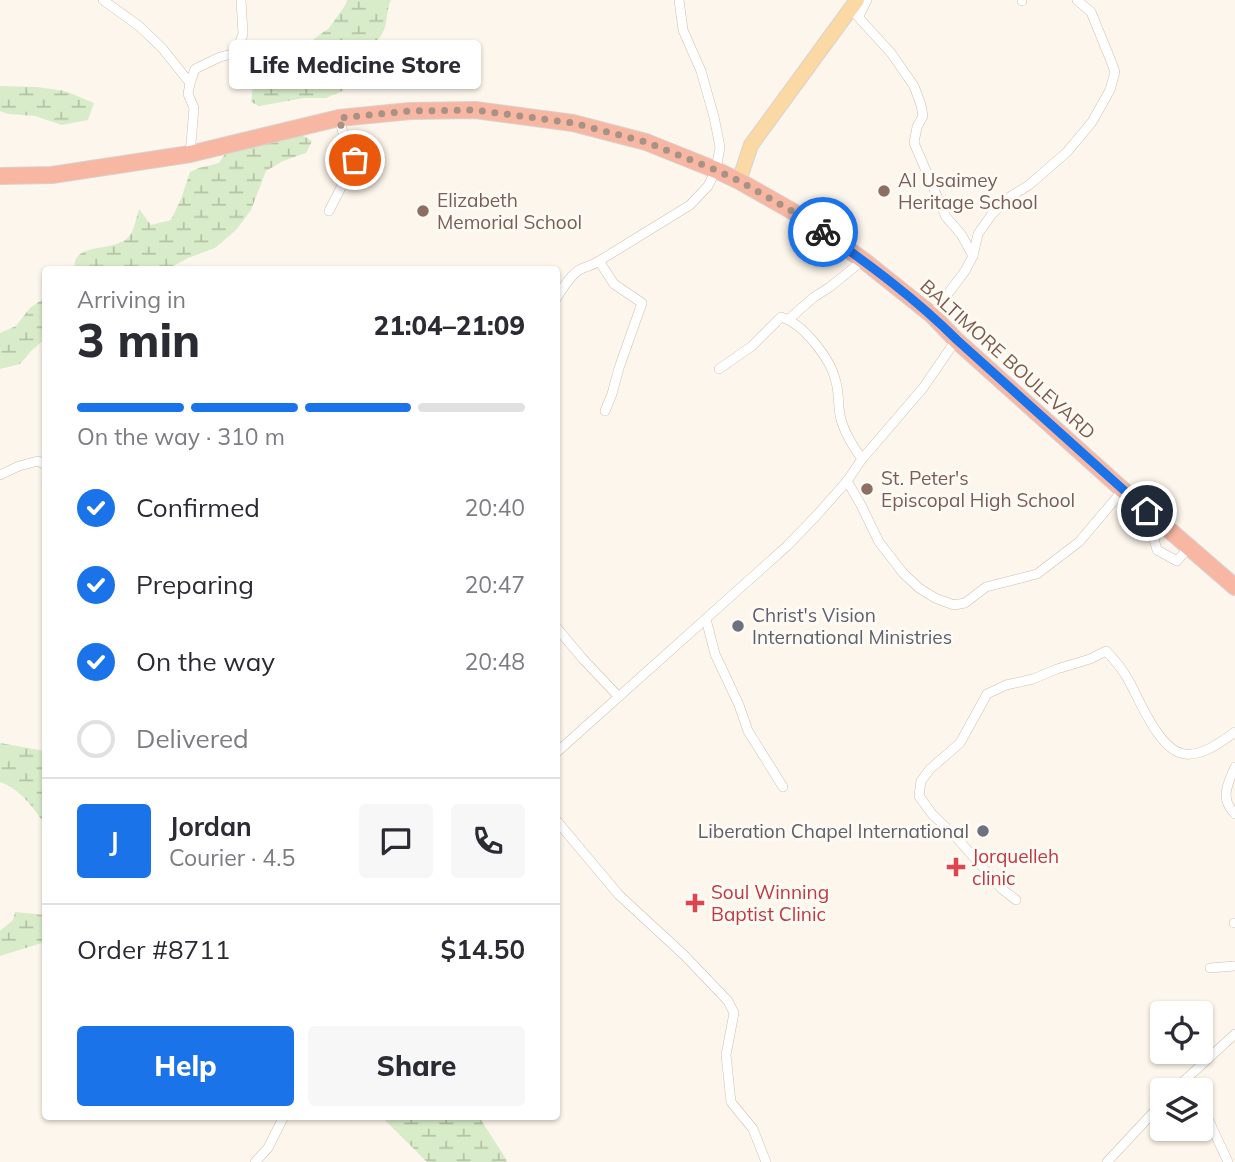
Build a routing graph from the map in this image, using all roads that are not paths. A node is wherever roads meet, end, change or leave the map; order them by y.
1 (103, 0) edge
2 (679, 0) edge
3 (867, 0) edge
4 (1077, 0) edge
5 (243, 1) edge
6 (856, 8) edge
7 (190, 83) junction
8 (339, 118) junction
9 (190, 154) junction
10 (716, 170) junction
11 (0, 176) edge
12 (739, 181) junction
13 (329, 211) dead end
14 (973, 256) junction
15 (863, 260) junction
16 (599, 261) junction
17 (560, 293) edge
18 (932, 316) junction
19 (789, 319) junction
20 (957, 340) junction
21 (719, 369) dead end
22 (605, 411) dead end
23 (862, 459) junction
24 (42, 464) edge
25 (0, 474) edge
26 (847, 481) junction
27 (1123, 490) junction
28 (1163, 524) junction
29 (1189, 547) junction
30 (1235, 587) edge
31 (706, 619) junction
32 (560, 632) edge
33 (618, 696) junction
34 (1235, 732) edge
35 (560, 749) edge
36 (1235, 767) edge
37 (783, 787) dead end
38 (1235, 814) edge
39 (560, 825) edge
40 (1016, 900) dead end
41 (1235, 966) edge
42 (1210, 968) dead end
43 (1235, 1034) edge
44 (1186, 1078) edge
45 (1150, 1115) edge
46 (282, 1120) edge
47 (1213, 1130) edge
48 (255, 1162) edge
49 (766, 1162) edge
50 (1107, 1162) edge
51 (1228, 1162) edge

1 - 7 street
2 - 10 street
3 - 6 street
4 - 14 street
5 - 7 street
6 - 12 main road
6 - 14 street
7 - 9 street
8 - 9 highway, BALTIMORE BOULEVARD
8 - 10 highway, BALTIMORE BOULEVARD
8 - 13 street
9 - 11 highway, BALTIMORE BOULEVARD
10 - 12 highway, BALTIMORE BOULEVARD
10 - 16 street
12 - 15 highway, BALTIMORE BOULEVARD
14 - 18 street
15 - 18 highway, BALTIMORE BOULEVARD
15 - 19 street
16 - 17 street
16 - 22 street
18 - 20 highway, BALTIMORE BOULEVARD
19 - 21 street
19 - 23 street
20 - 23 street
20 - 27 highway, BALTIMORE BOULEVARD
23 - 26 street
24 - 25 street
26 - 27 street
26 - 31 street
27 - 28 highway, BALTIMORE BOULEVARD
28 - 29 highway, BALTIMORE BOULEVARD
28 - 29 street
29 - 30 highway, BALTIMORE BOULEVARD
31 - 33 street
31 - 37 street
32 - 33 street
33 - 35 street
34 - 40 street
36 - 38 street
39 - 49 street
41 - 42 street
43 - 44 street
45 - 50 street
46 - 48 street
47 - 51 street

